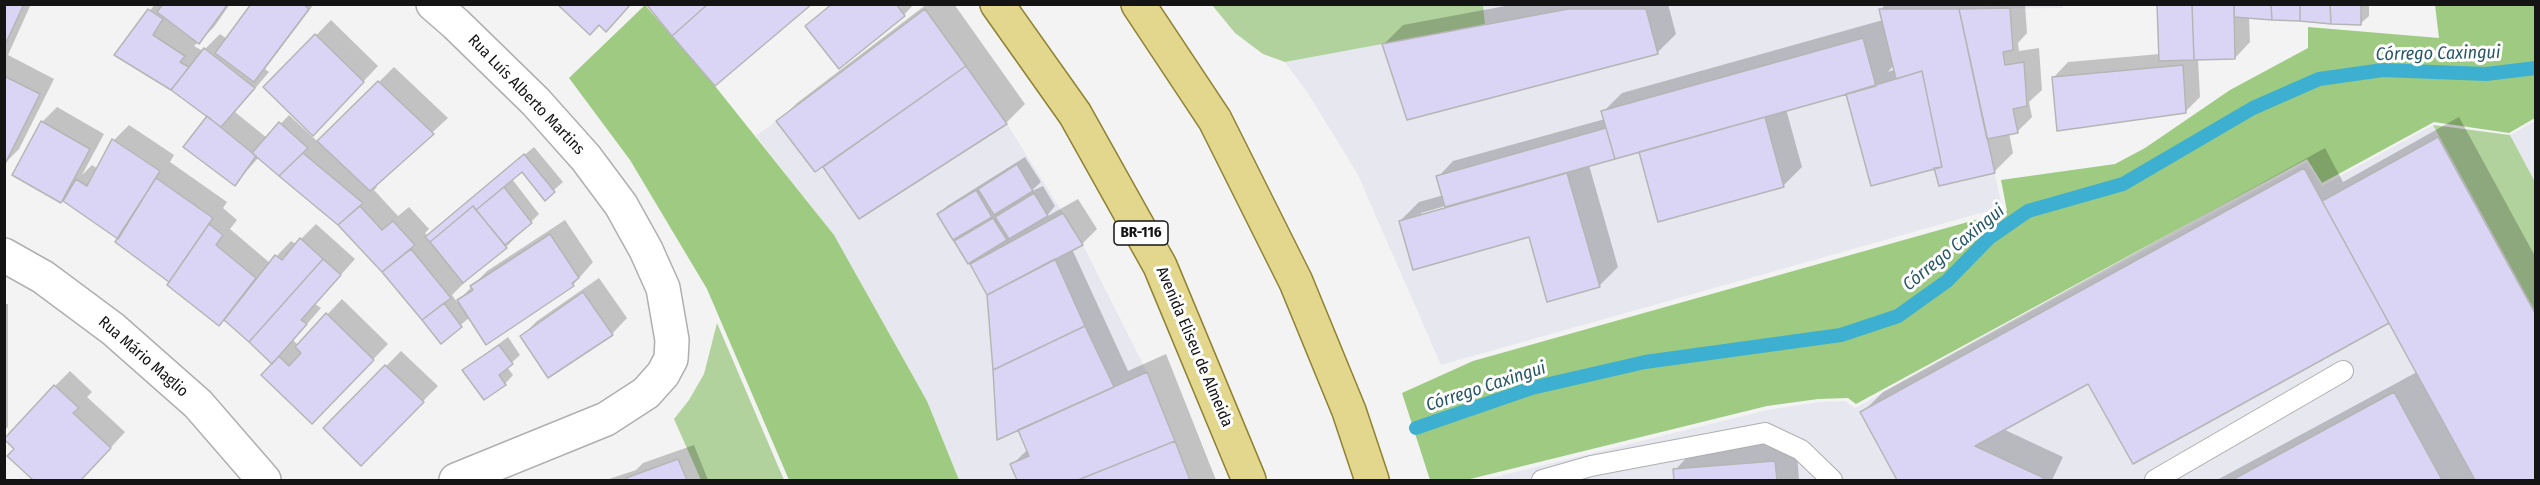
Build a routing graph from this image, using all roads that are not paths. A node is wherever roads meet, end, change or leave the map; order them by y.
1 (433, 4) edge
2 (997, 4) edge
3 (1138, 4) edge
4 (4, 255) edge
5 (2343, 371) dead end
6 (264, 480) edge
7 (456, 480) edge
8 (1249, 480) edge
9 (1372, 480) edge
10 (1542, 480) edge
11 (1832, 480) edge
12 (2156, 480) edge

1 - 7 street, Rua Luís Alberto Martins
2 - 8 main road, Avenida Eliseu de Almeida / BR-116
3 - 9 main road
4 - 6 street, Rua Mário Maglio
5 - 12 lane
10 - 11 lane

